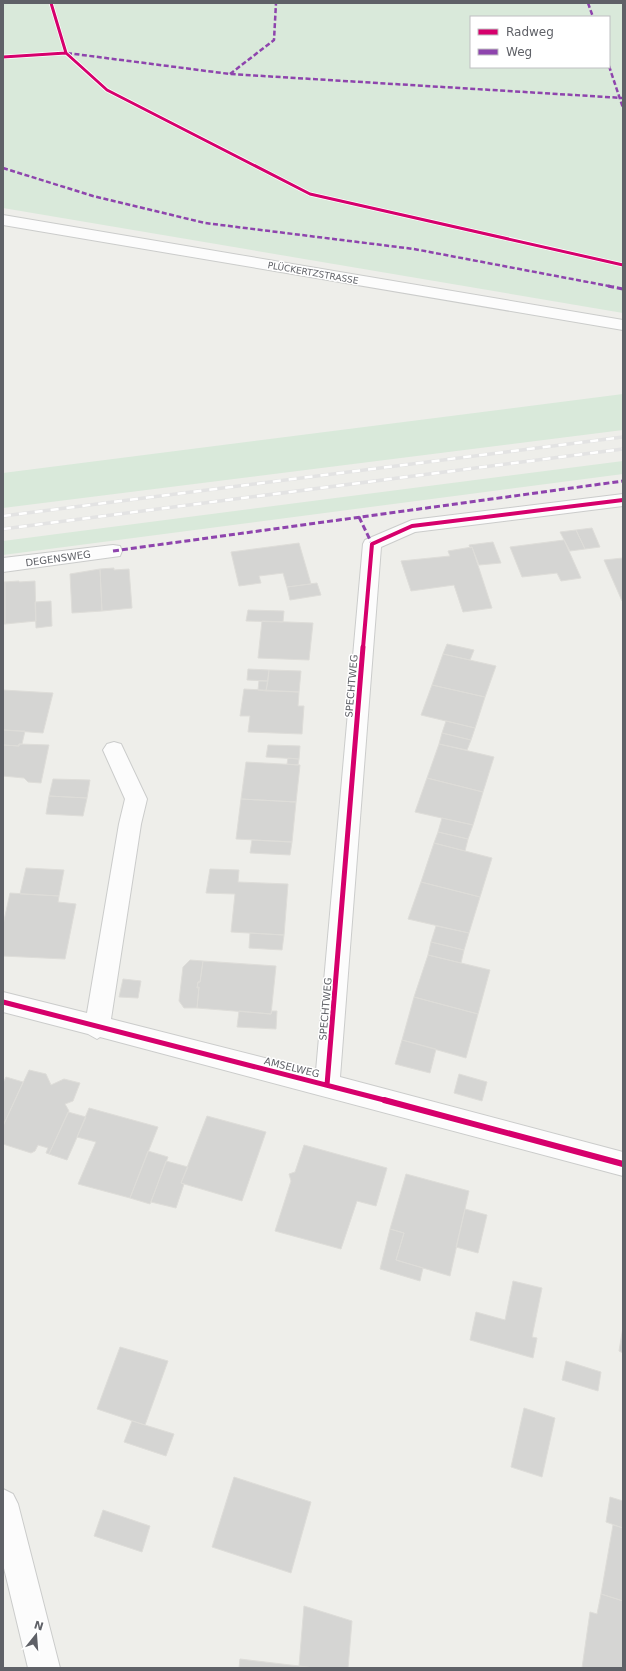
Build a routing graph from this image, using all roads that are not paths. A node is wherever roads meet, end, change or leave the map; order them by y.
1 (3, 220) edge
2 (623, 325) edge
3 (623, 500) edge
4 (113, 551) dead end
5 (3, 565) edge
6 (114, 750) dead end
7 (3, 1002) edge
8 (97, 1028) junction
9 (327, 1085) junction
10 (623, 1164) edge
11 (3, 1504) edge
12 (44, 1668) edge

1 - 2 street, PLÜCKERTZSTRASSE
3 - 9 street, SPECHTWEG
4 - 5 street, DEGENSWEG
6 - 8 street
7 - 8 street, AMSELWEG
8 - 9 street, AMSELWEG
9 - 10 street, AMSELWEG
11 - 12 street

